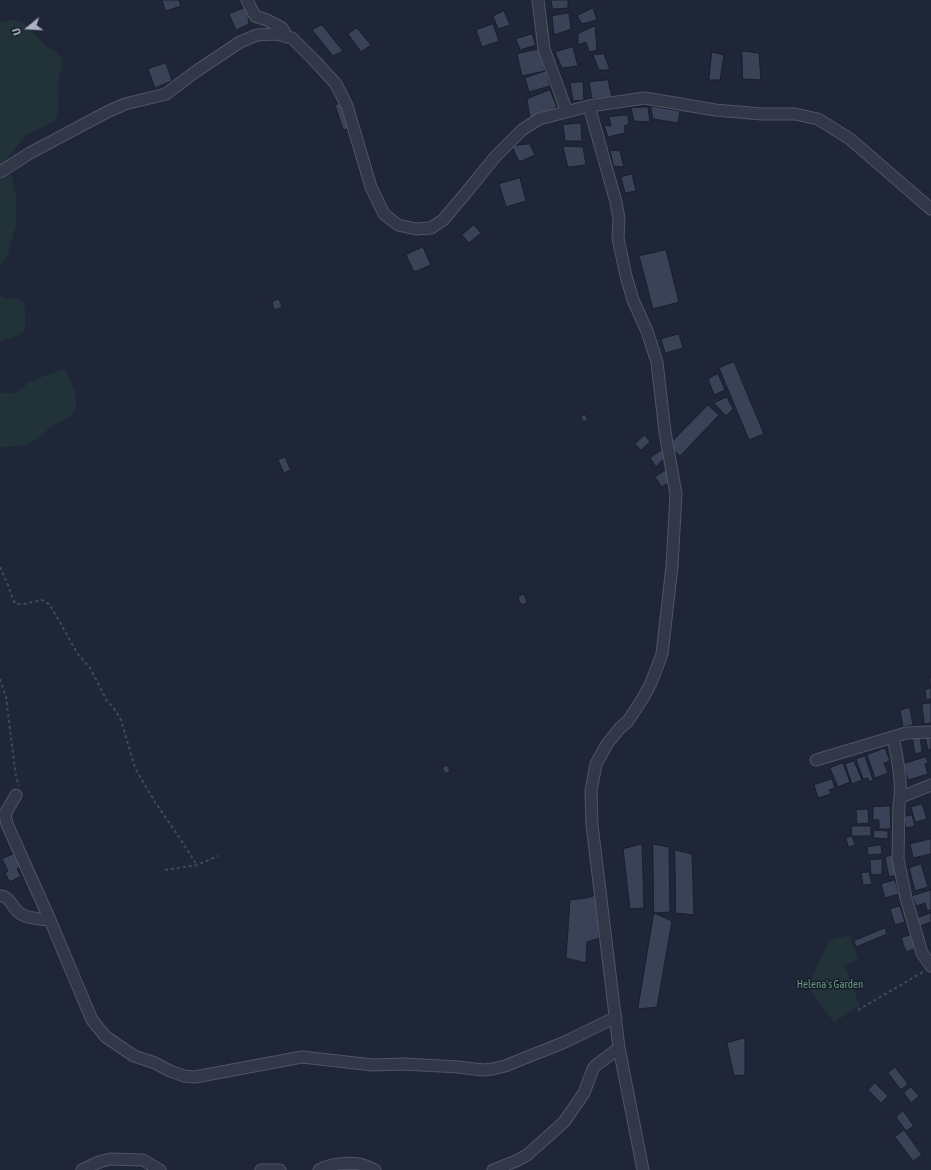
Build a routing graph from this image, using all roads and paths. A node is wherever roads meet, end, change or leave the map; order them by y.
1 (246, 0) edge
2 (538, 0) edge
3 (287, 37) junction
4 (589, 106) junction
5 (567, 112) junction
6 (0, 172) edge
7 (931, 210) edge
8 (0, 567) edge
9 (0, 679) edge
10 (931, 732) edge
11 (893, 737) junction
12 (816, 760) dead end
13 (931, 785) edge
14 (16, 795) joint
15 (901, 797) junction
16 (218, 856) dead end
17 (197, 865) junction
18 (165, 870) dead end
19 (0, 896) edge
20 (50, 920) junction
21 (928, 969) edge
22 (858, 1010) dead end
23 (616, 1017) junction
24 (619, 1048) junction
25 (82, 1170) edge
26 (160, 1170) edge
27 (261, 1170) edge
28 (280, 1170) edge
29 (319, 1170) edge
30 (375, 1170) edge
31 (493, 1170) edge
32 (643, 1170) edge

1 - 3 street
2 - 5 street
3 - 5 street
3 - 6 street
4 - 5 street
4 - 7 street
4 - 23 street
8 - 17 path
9 - 14 path
10 - 11 street
11 - 12 street
11 - 15 street
13 - 15 street
14 - 20 street
15 - 21 street
16 - 17 path
17 - 18 path
19 - 20 street
20 - 23 street
21 - 22 path
23 - 24 street
24 - 31 street
24 - 32 street
25 - 26 street
27 - 28 street
29 - 30 street

